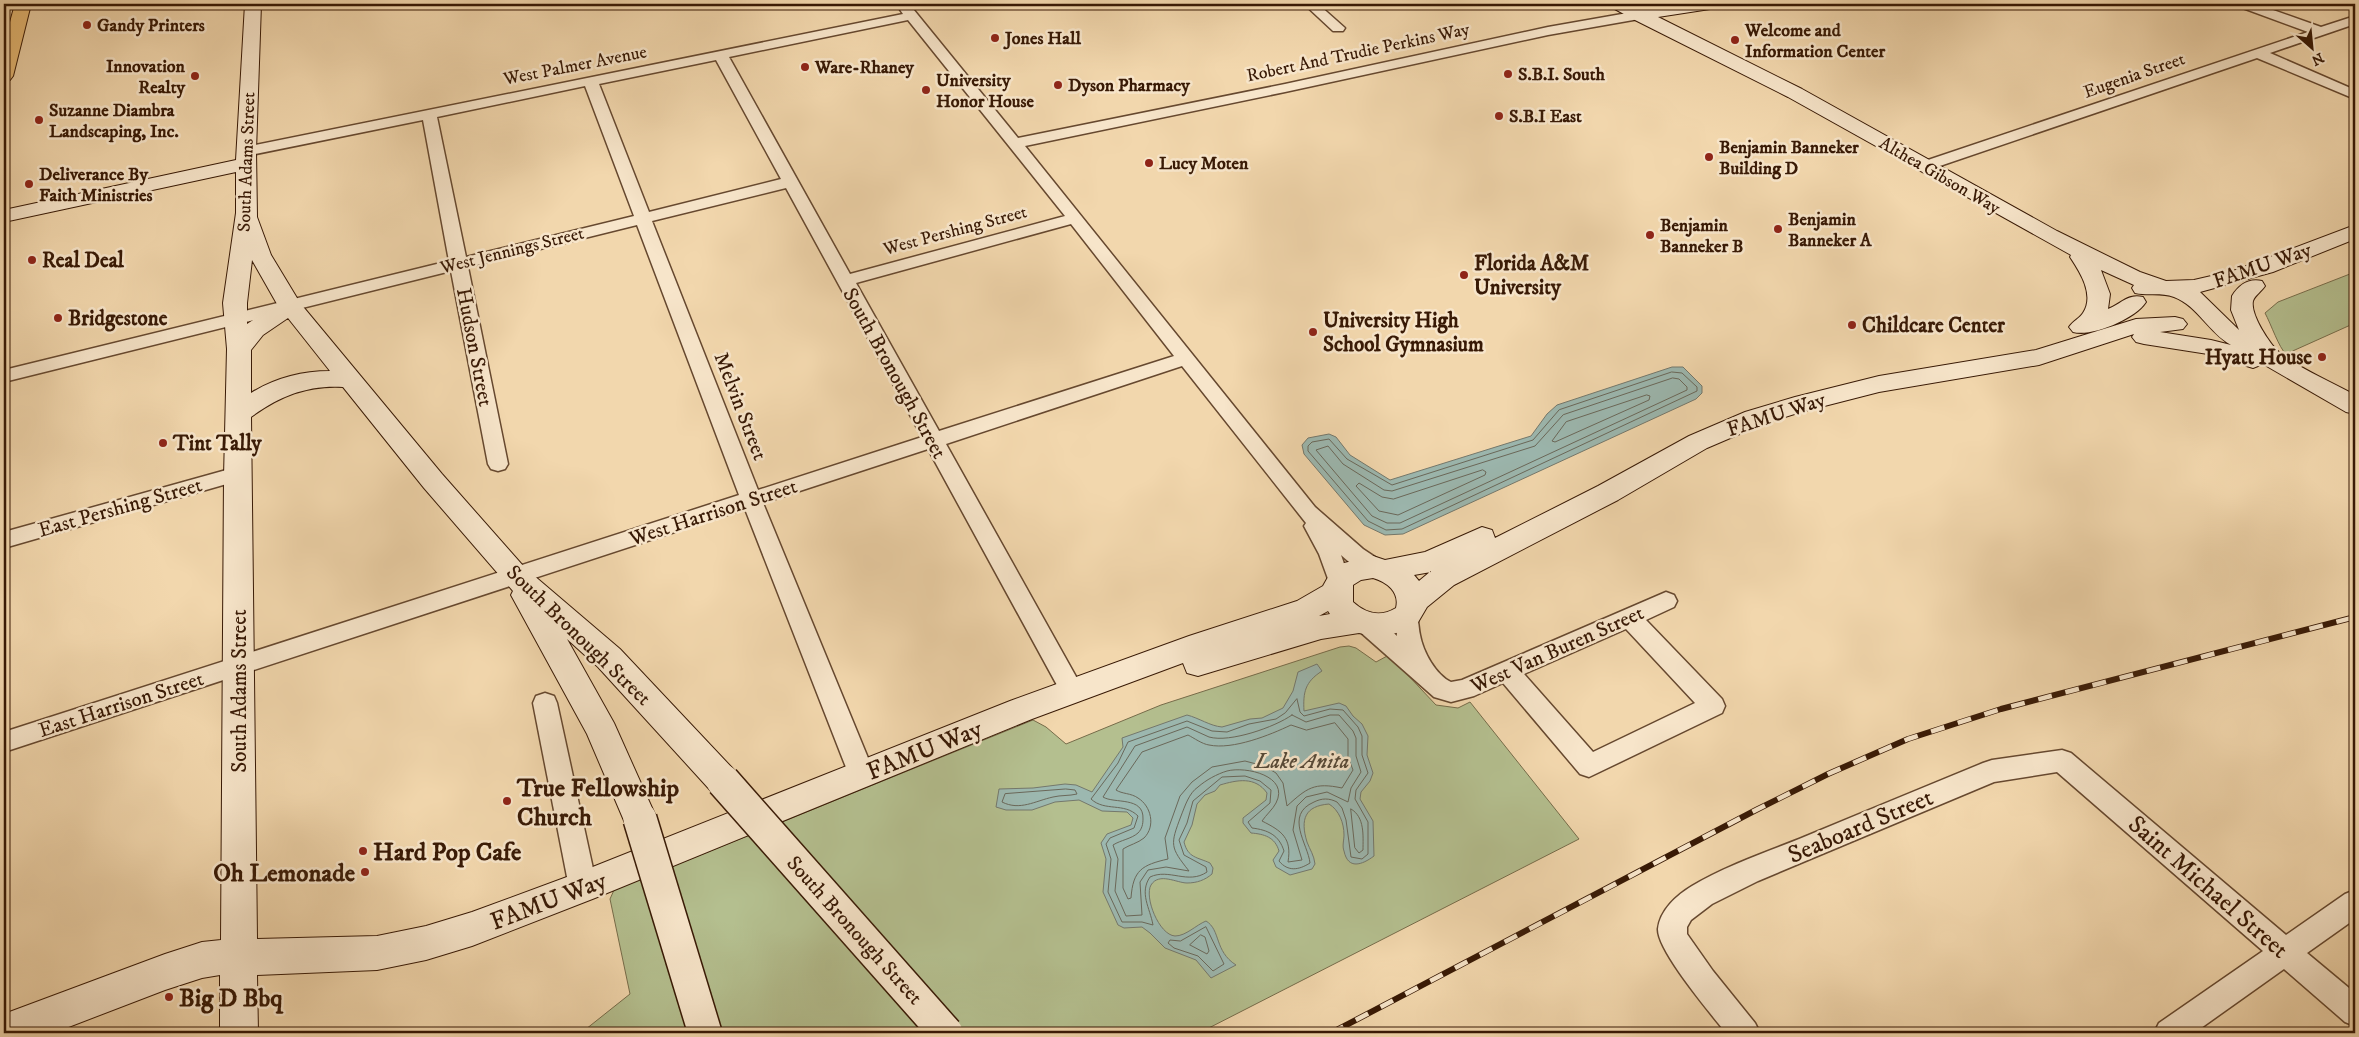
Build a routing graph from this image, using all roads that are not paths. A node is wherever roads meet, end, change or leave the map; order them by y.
1 (23, 4) edge
2 (253, 4) edge
3 (902, 4) edge
4 (1310, 4) edge
5 (1618, 4) edge
6 (1710, 4) edge
7 (2245, 4) edge
8 (1639, 15) junction
9 (911, 16) junction
10 (2355, 20) edge
11 (1338, 28) dead end
12 (2321, 32) junction
13 (720, 54) junction
14 (2257, 54) junction
15 (4, 76) edge
16 (590, 80) junction
17 (2355, 95) edge
18 (429, 113) junction
19 (1015, 143) junction
20 (245, 157) junction
21 (1925, 166) junction
22 (790, 182) junction
23 (247, 213) junction
24 (4, 216) edge
25 (643, 218) junction
26 (1075, 218) junction
27 (2355, 231) edge
28 (2355, 248) edge
29 (2084, 256) junction
30 (459, 264) junction
31 (2250, 280) junction
32 (844, 281) junction
33 (2164, 288) junction
34 (2135, 301) junction
35 (290, 306) junction
36 (2207, 313) junction
37 (234, 319) junction
38 (2178, 325) junction
39 (2091, 332) junction
40 (239, 349) junction
41 (1187, 358) junction
42 (2271, 363) junction
43 (4, 376) edge
44 (350, 380) junction
45 (2355, 406) edge
46 (239, 413) junction
47 (2355, 419) edge
48 (1705, 429) junction
49 (932, 440) junction
50 (498, 464) dead end
51 (237, 474) junction
52 (752, 499) junction
53 (1308, 512) junction
54 (4, 540) edge
55 (1380, 569) junction
56 (515, 576) junction
57 (1337, 587) junction
58 (1666, 601) dead end
59 (1409, 608) junction
60 (1629, 617) junction
61 (1363, 623) junction
62 (239, 665) junction
63 (1507, 671) junction
64 (1426, 676) junction
65 (1072, 691) junction
66 (545, 703) dead end
67 (4, 742) edge
68 (2062, 761) joint
69 (862, 774) junction
70 (583, 887) junction
71 (2355, 903) edge
72 (2286, 953) junction
73 (239, 956) junction
74 (2355, 1012) edge
75 (5, 1033) edge
76 (239, 1033) edge
77 (705, 1033) edge
78 (946, 1033) edge
79 (1745, 1033) edge
80 (2169, 1033) edge

1 - 15 main road
2 - 20 street, South Adams Street
3 - 9 street
4 - 11 street
5 - 8 street, Althea Gibson Way
6 - 8 street, Robert And Trudie Perkins Way
7 - 12 street
8 - 19 street, Robert And Trudie Perkins Way
8 - 21 street, Althea Gibson Way
9 - 13 street, West Palmer Avenue
9 - 19 street
10 - 12 street, Eugenia Street
12 - 14 street, Eugenia Street
13 - 16 street, West Palmer Avenue
13 - 22 street, South Bronough Street
14 - 17 street
14 - 21 street, Eugenia Street
16 - 18 street, West Palmer Avenue
16 - 25 street, Melvin Street
18 - 20 street, West Palmer Avenue
18 - 30 street, Hudson Street
19 - 26 street
20 - 23 street, South Adams Street
20 - 24 street
21 - 29 street, Althea Gibson Way
22 - 25 street, West Jennings Street
22 - 32 street, South Bronough Street
23 - 35 street, South Bronough Street
23 - 37 street, South Adams Street
25 - 30 street, West Jennings Street
25 - 52 street, Melvin Street
26 - 32 street, West Pershing Street
26 - 41 street
27 - 31 street, FAMU Way
28 - 31 street, FAMU Way
29 - 31 street
29 - 33 street, Althea Gibson Way
29 - 34 street, Althea Gibson Way
29 - 39 street
30 - 35 street, West Jennings Street
30 - 50 street, Hudson Street
31 - 33 street, FAMU Way
31 - 36 street, FAMU Way
31 - 42 street
32 - 49 street, South Bronough Street
33 - 34 street, FAMU Way
33 - 36 street, FAMU Way
34 - 38 street, FAMU Way
34 - 39 street, FAMU Way
35 - 37 street, West Jennings Street
35 - 40 street
35 - 44 street, South Bronough Street
36 - 38 street, FAMU Way
36 - 42 street
37 - 40 street, South Adams Street
37 - 43 street, West Jennings Street
38 - 39 street, FAMU Way
38 - 42 street
39 - 42 street
39 - 48 street, FAMU Way
40 - 46 street, South Adams Street
41 - 49 street, West Harrison Street
41 - 53 street
42 - 45 street
42 - 47 street
44 - 46 street
44 - 56 street, South Bronough Street
46 - 51 street, South Adams Street
48 - 55 street, FAMU Way
48 - 59 street, FAMU Way
49 - 52 street, West Harrison Street
49 - 65 street, South Bronough Street
51 - 54 street, East Pershing Street
51 - 62 street, South Adams Street
52 - 56 street, West Harrison Street
52 - 69 street, Melvin Street
53 - 55 street
53 - 57 street
55 - 57 street, FAMU Way
55 - 59 street
56 - 62 street, West Harrison Street
56 - 77 street, bridge
56 - 78 street, South Bronough Street, bridge
57 - 61 street
57 - 65 street, FAMU Way
58 - 60 street, West Van Buren Street
59 - 61 street, FAMU Way
59 - 64 street
60 - 63 street, West Van Buren Street
60 - 63 street
61 - 64 street
61 - 65 street, FAMU Way
62 - 67 street, East Harrison Street
62 - 73 street, South Adams Street
63 - 64 street, West Van Buren Street
65 - 69 street, FAMU Way
66 - 70 street
68 - 72 street, Saint Michael Street
68 - 79 street, Seaboard Street
69 - 70 street, FAMU Way
70 - 73 street, FAMU Way
71 - 72 street
72 - 74 street, Saint Michael Street
72 - 80 street
73 - 75 street, FAMU Way
73 - 76 street, South Adams Street

